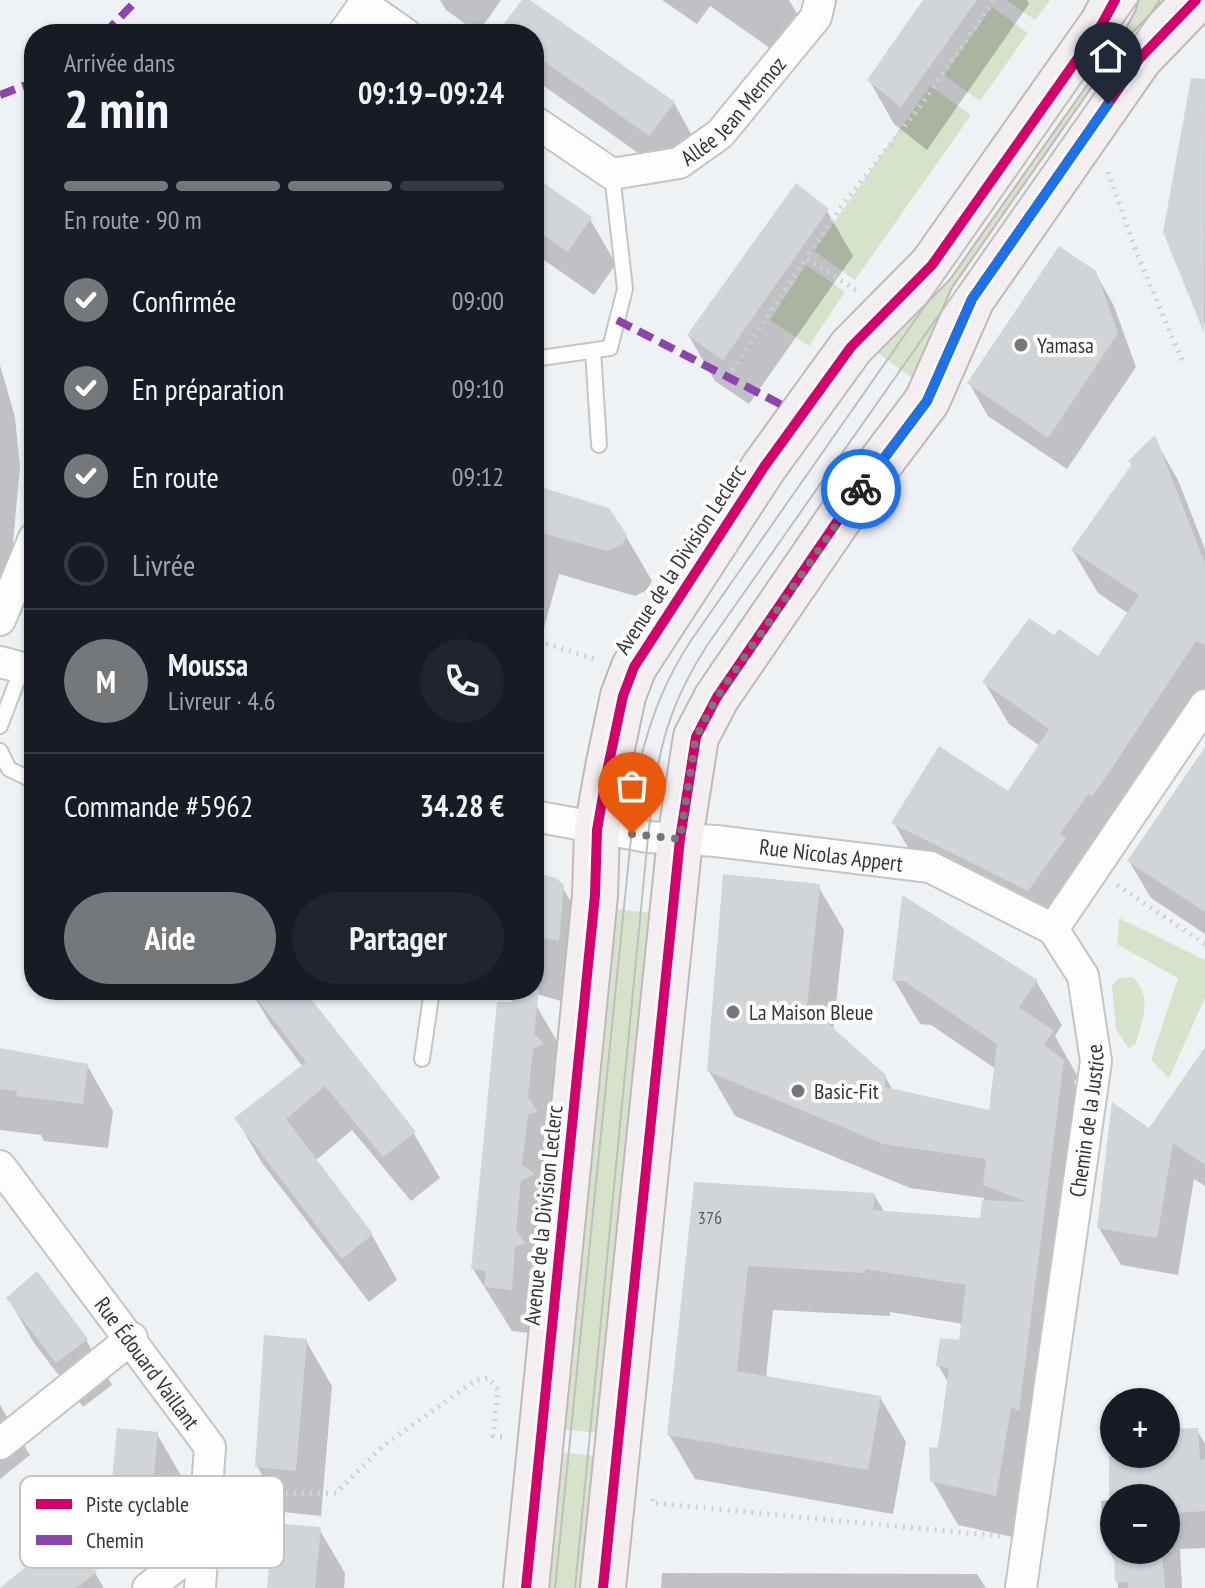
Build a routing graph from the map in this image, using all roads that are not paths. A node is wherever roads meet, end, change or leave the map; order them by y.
1 (820, 0) edge
2 (1115, 0) edge
3 (1196, 0) edge
4 (365, 2) edge
5 (350, 24) edge
6 (393, 24) edge
7 (544, 128) edge
8 (612, 174) junction
9 (593, 351) junction
10 (544, 358) edge
11 (599, 445) dead end
12 (24, 562) edge
13 (0, 620) edge
14 (19, 667) edge
15 (1205, 705) edge
16 (0, 726) edge
17 (0, 751) edge
18 (24, 776) edge
19 (544, 818) edge
20 (597, 830) junction
21 (680, 839) junction
22 (1053, 929) junction
23 (431, 1000) edge
24 (422, 1059) dead end
25 (0, 1166) edge
26 (132, 1338) junction
27 (0, 1444) edge
28 (208, 1476) edge
29 (173, 1568) edge
30 (202, 1568) edge
31 (148, 1588) edge
32 (200, 1588) edge
33 (526, 1588) edge
34 (603, 1588) edge
35 (1021, 1588) edge

1 - 8 street, Allée Jean Mermoz
2 - 20 main road, Avenue de la Division Leclerc
3 - 21 main road
4 - 5 street
4 - 6 street
7 - 8 street
8 - 9 lane
9 - 10 lane
9 - 11 lane
12 - 13 street
14 - 16 lane
15 - 22 street
17 - 18 lane
19 - 20 street, Rue Nicolas Appert
20 - 21 street, Rue Nicolas Appert
20 - 33 main road, Avenue de la Division Leclerc
21 - 22 street, Rue Nicolas Appert
21 - 34 main road
22 - 35 street, Chemin de la Justice
23 - 24 lane
25 - 26 street, Rue Édouard Vaillant
26 - 27 street
26 - 28 street, Rue Édouard Vaillant
29 - 31 street
30 - 32 street, Rue Édouard Vaillant

